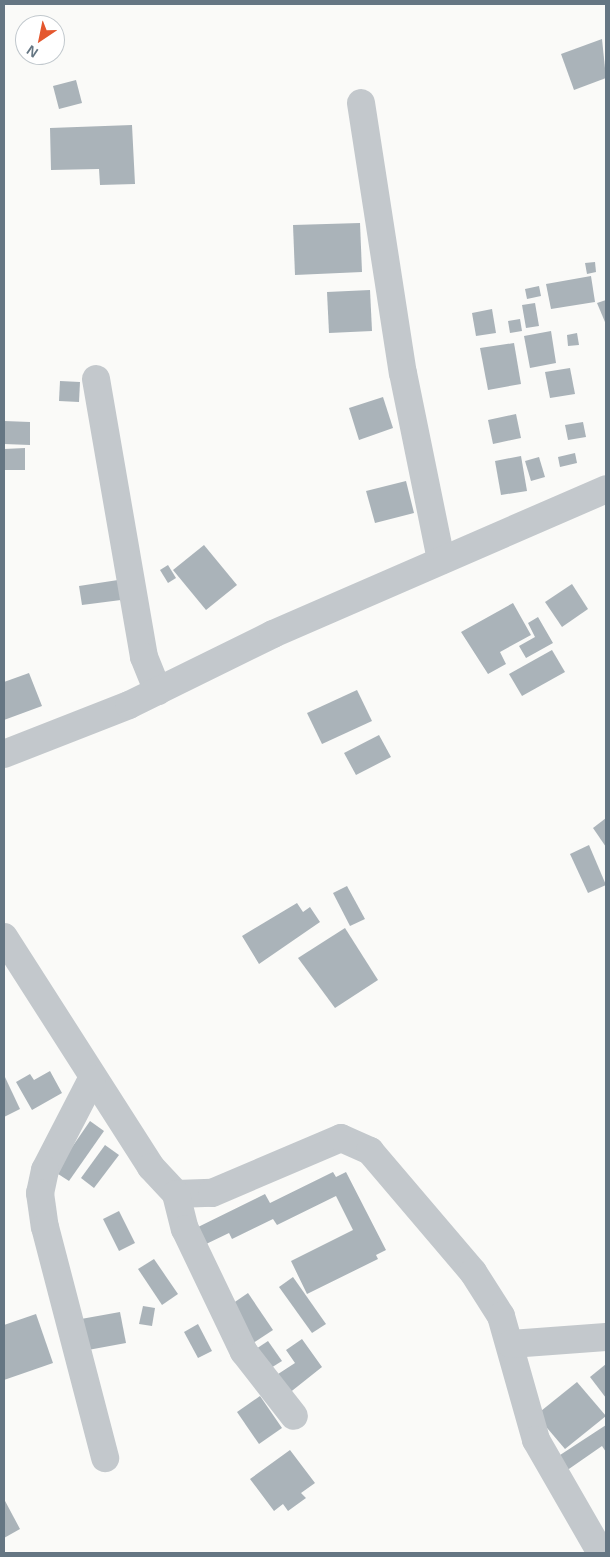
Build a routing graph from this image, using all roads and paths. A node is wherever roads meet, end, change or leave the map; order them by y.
1 (361, 103) dead end
2 (96, 379) dead end
3 (603, 497) edge
4 (441, 560) junction
5 (158, 691) junction
6 (4, 754) edge
7 (4, 937) edge
8 (92, 1079) junction
9 (176, 1194) junction
10 (606, 1337) edge
11 (511, 1344) junction
12 (294, 1416) dead end
13 (105, 1458) dead end
14 (601, 1553) edge

1 - 4 street
2 - 5 street
3 - 4 street
4 - 5 street
5 - 6 street
7 - 8 street
8 - 9 street
8 - 13 street
9 - 11 street
9 - 12 street
10 - 11 street
11 - 14 street

